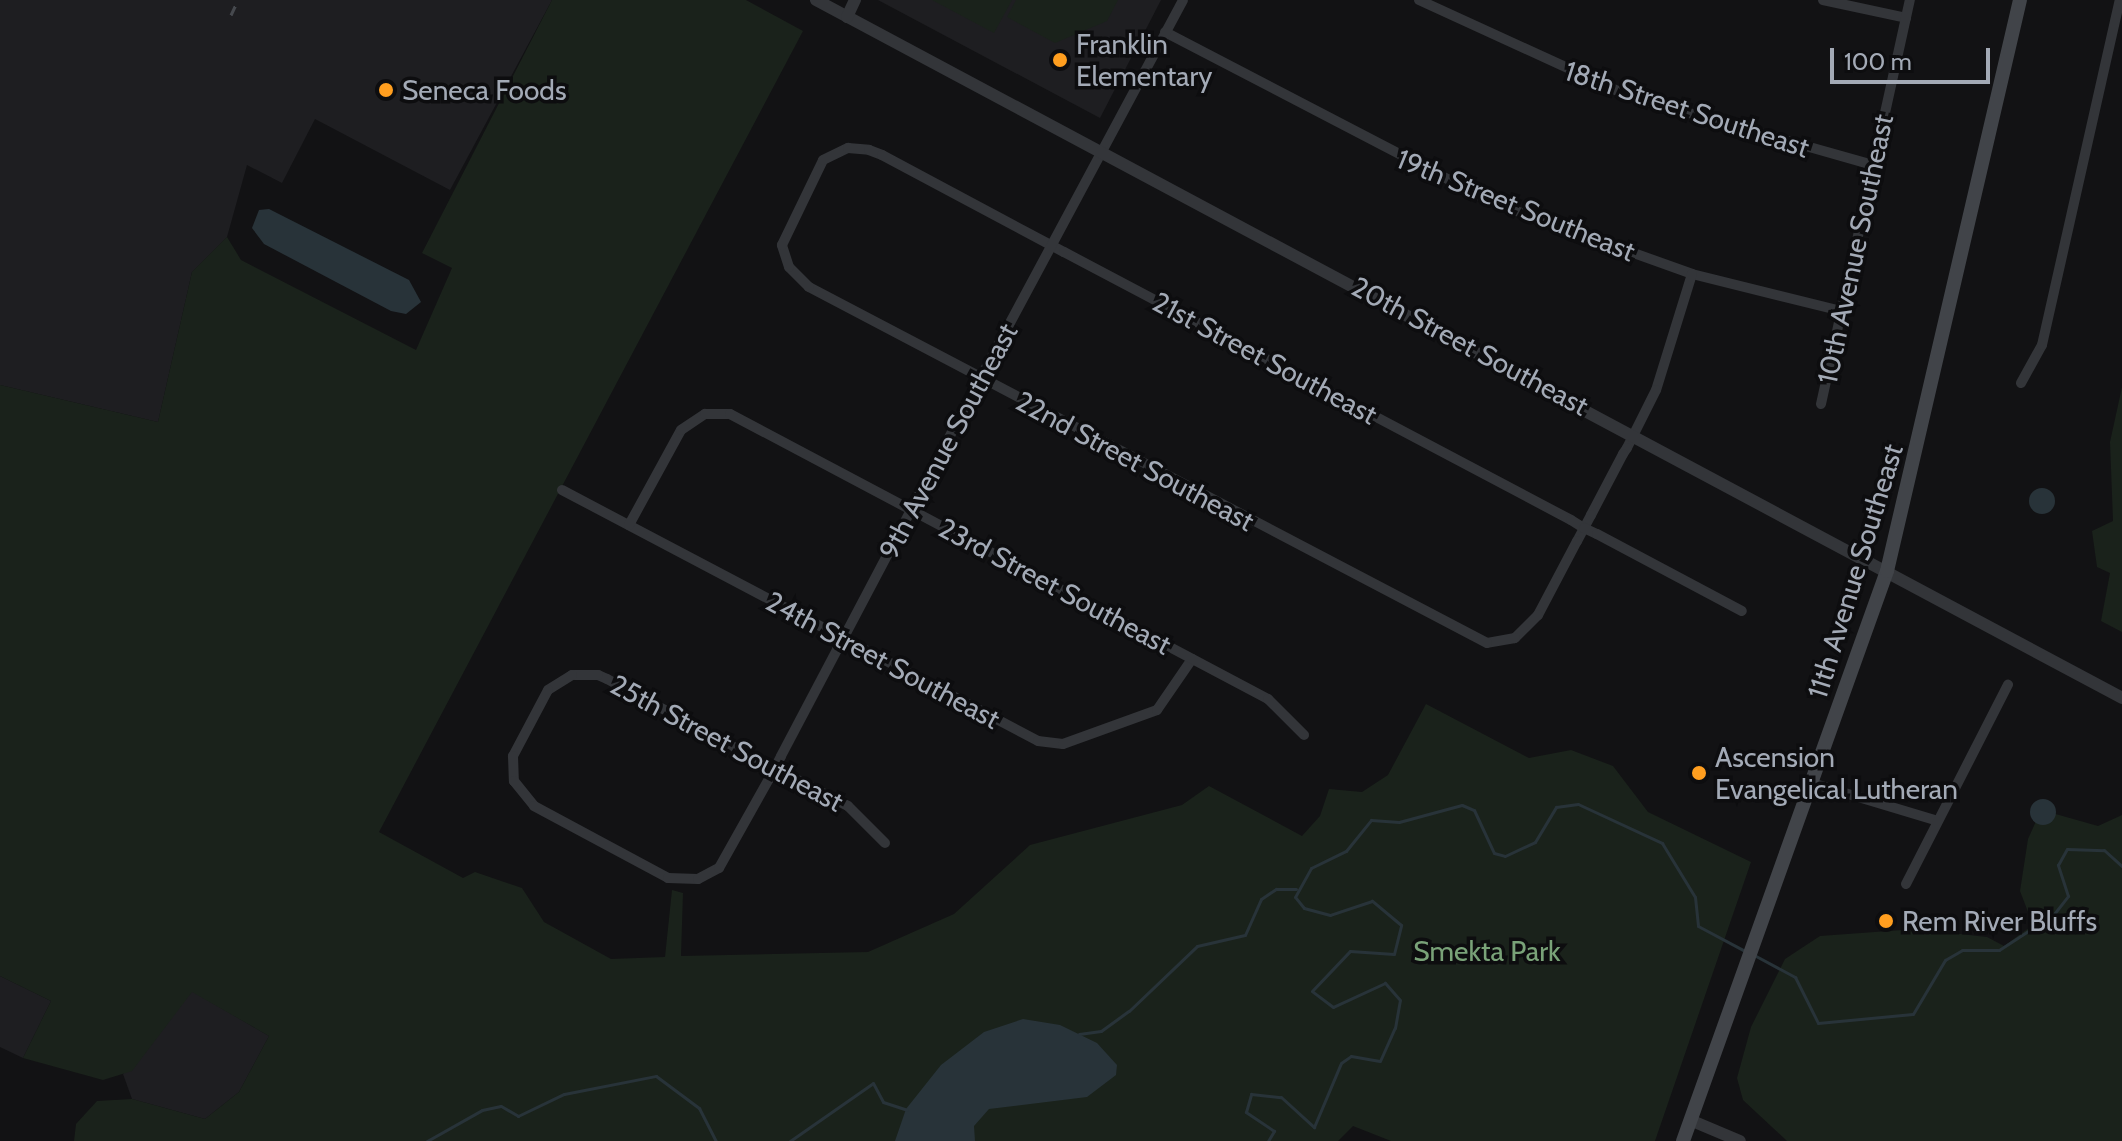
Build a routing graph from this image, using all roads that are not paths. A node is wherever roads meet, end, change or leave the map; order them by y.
1 (816, 0) edge
2 (855, 0) edge
3 (1183, 0) edge
4 (1419, 0) edge
5 (1823, 0) edge
6 (1910, 0) edge
7 (2020, 0) edge
8 (2120, 0) edge
9 (847, 17) junction
10 (1906, 18) junction
11 (1165, 32) junction
12 (1103, 151) junction
13 (1873, 165) junction
14 (800, 197) joint
15 (1053, 246) junction
16 (1692, 274) junction
17 (1842, 311) junction
18 (980, 379) junction
19 (2021, 383) dead end
20 (1821, 404) dead end
21 (1634, 434) junction
22 (562, 490) dead end
23 (911, 510) junction
24 (629, 525) junction
25 (1584, 528) junction
26 (1887, 571) junction
27 (1742, 611) dead end
28 (843, 639) junction
29 (1192, 659) junction
30 (2008, 685) dead end
31 (2122, 698) edge
32 (1304, 735) dead end
33 (775, 768) junction
34 (1815, 784) junction
35 (1935, 820) junction
36 (885, 843) dead end
37 (706, 876) joint
38 (1906, 884) dead end
39 (1690, 1120) junction
40 (1683, 1141) edge
41 (1740, 1141) edge

1 - 9 street, 20th Street Southeast
2 - 9 street
3 - 11 street, 9th Avenue Southeast
4 - 13 street, 18th Street Southeast
5 - 10 street
6 - 10 street, 10th Avenue Southeast
7 - 26 main road, 11th Avenue Southeast
8 - 19 street
9 - 12 street, 20th Street Southeast
10 - 13 street, 10th Avenue Southeast
11 - 12 street, 9th Avenue Southeast
11 - 16 street, 19th Street Southeast
12 - 15 street, 9th Avenue Southeast
12 - 21 street, 20th Street Southeast
13 - 17 street, 10th Avenue Southeast
14 - 15 street, 21st Street Southeast
14 - 18 street, 22nd Street Southeast
15 - 18 street, 9th Avenue Southeast
15 - 25 street, 21st Street Southeast
16 - 17 street, 19th Street Southeast
16 - 21 street
17 - 20 street, 10th Avenue Southeast
18 - 23 street, 9th Avenue Southeast
18 - 25 street, 22nd Street Southeast
21 - 25 street
21 - 26 street, 20th Street Southeast
22 - 24 street, 24th Street Southeast
23 - 24 street, 23rd Street Southeast
23 - 28 street, 9th Avenue Southeast
23 - 29 street, 23rd Street Southeast
24 - 28 street, 24th Street Southeast
25 - 27 street, 21st Street Southeast
26 - 31 street, 20th Street Southeast
26 - 34 main road, 11th Avenue Southeast
28 - 29 street, 24th Street Southeast
28 - 33 street, 9th Avenue Southeast
29 - 32 street, 23rd Street Southeast
30 - 35 street
33 - 36 street, 25th Street Southeast
33 - 37 street, 9th Avenue Southeast
33 - 37 street, 25th Street Southeast
34 - 35 street
34 - 39 main road, 11th Avenue Southeast
35 - 38 street
39 - 40 main road, 11th Avenue Southeast
39 - 41 street

